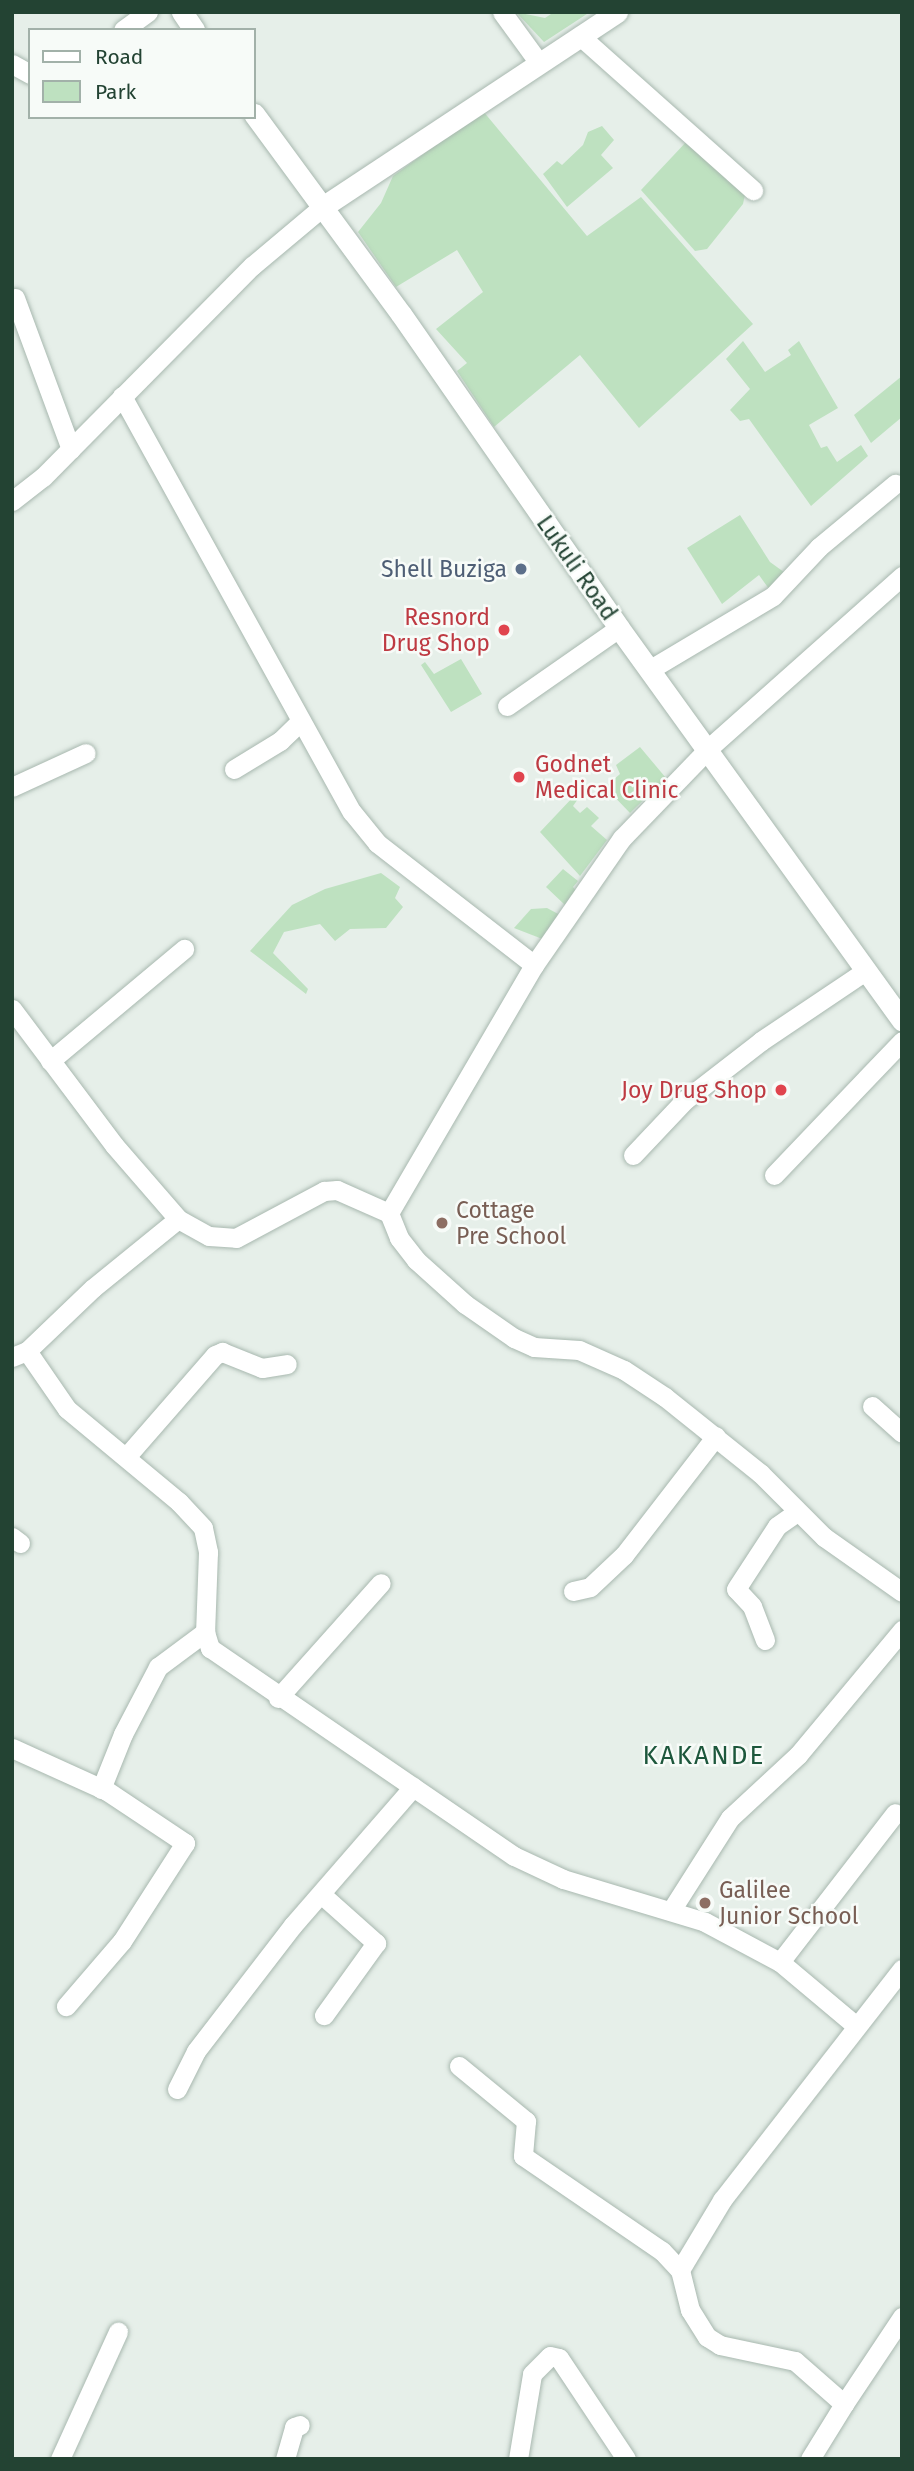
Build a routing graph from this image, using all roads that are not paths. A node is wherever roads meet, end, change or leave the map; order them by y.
1 (148, 12) edge
2 (182, 12) edge
3 (502, 12) edge
4 (617, 12) edge
5 (126, 28) edge
6 (193, 28) edge
7 (580, 36) junction
8 (539, 63) junction
9 (12, 64) edge
10 (28, 73) edge
11 (256, 117) edge
12 (754, 190) dead end
13 (321, 208) junction
14 (15, 298) dead end
15 (122, 396) junction
16 (71, 449) junction
17 (895, 484) dead end
18 (12, 501) edge
19 (899, 583) edge
20 (619, 628) junction
21 (649, 670) junction
22 (507, 706) dead end
23 (301, 721) junction
24 (708, 749) junction
25 (86, 753) dead end
26 (234, 769) dead end
27 (12, 787) edge
28 (184, 948) dead end
29 (534, 965) junction
30 (866, 971) junction
31 (12, 1009) edge
32 (902, 1021) edge
33 (902, 1041) edge
34 (50, 1061) junction
35 (633, 1155) dead end
36 (774, 1175) dead end
37 (389, 1213) junction
38 (178, 1219) junction
39 (20, 1354) edge
40 (287, 1364) dead end
41 (872, 1406) dead end
42 (902, 1433) edge
43 (716, 1436) junction
44 (126, 1457) junction
45 (797, 1511) junction
46 (381, 1583) dead end
47 (573, 1591) dead end
48 (902, 1592) edge
49 (902, 1630) edge
50 (205, 1632) junction
51 (765, 1640) dead end
52 (278, 1698) junction
53 (12, 1748) edge
54 (413, 1787) junction
55 (101, 1789) junction
56 (895, 1813) dead end
57 (321, 1894) junction
58 (672, 1909) junction
59 (780, 1962) junction
60 (902, 1969) edge
61 (66, 2006) dead end
62 (324, 2015) dead end
63 (855, 2025) junction
64 (459, 2066) dead end
65 (177, 2088) dead end
66 (680, 2270) junction
67 (902, 2317) edge
68 (118, 2332) dead end
69 (844, 2404) junction
70 (300, 2425) dead end
71 (60, 2459) edge
72 (285, 2459) edge
73 (518, 2459) edge
74 (626, 2459) edge
75 (810, 2459) edge

1 - 5 street
2 - 6 street
3 - 8 street
4 - 7 street
7 - 8 street
7 - 12 street
8 - 13 street
9 - 10 street
11 - 13 street, Lukuli Road
13 - 15 street
13 - 20 street, Lukuli Road
14 - 16 street
15 - 16 street
15 - 23 street
16 - 18 street
17 - 21 street
19 - 24 street
20 - 21 street, Lukuli Road
20 - 22 street
21 - 24 street, Lukuli Road
23 - 26 street
23 - 29 street
24 - 29 street
24 - 30 street, Lukuli Road
25 - 27 street
28 - 34 street
29 - 37 street
30 - 32 street, Lukuli Road
30 - 35 street
31 - 34 street
33 - 36 street
34 - 38 street
37 - 38 street
37 - 43 street
38 - 39 street
39 - 44 street
40 - 44 street
41 - 42 street
43 - 45 street
43 - 47 street
44 - 50 street
45 - 48 street
45 - 51 street
46 - 52 street
49 - 58 street
50 - 52 street
50 - 55 street
52 - 54 street
53 - 55 street
54 - 57 street
54 - 58 street
55 - 61 street
56 - 59 street
57 - 62 street
57 - 65 street
58 - 59 street
59 - 63 street
60 - 63 street
63 - 66 street
64 - 66 street
66 - 69 street
67 - 69 street
68 - 71 street
69 - 75 street
70 - 72 street
73 - 74 street

